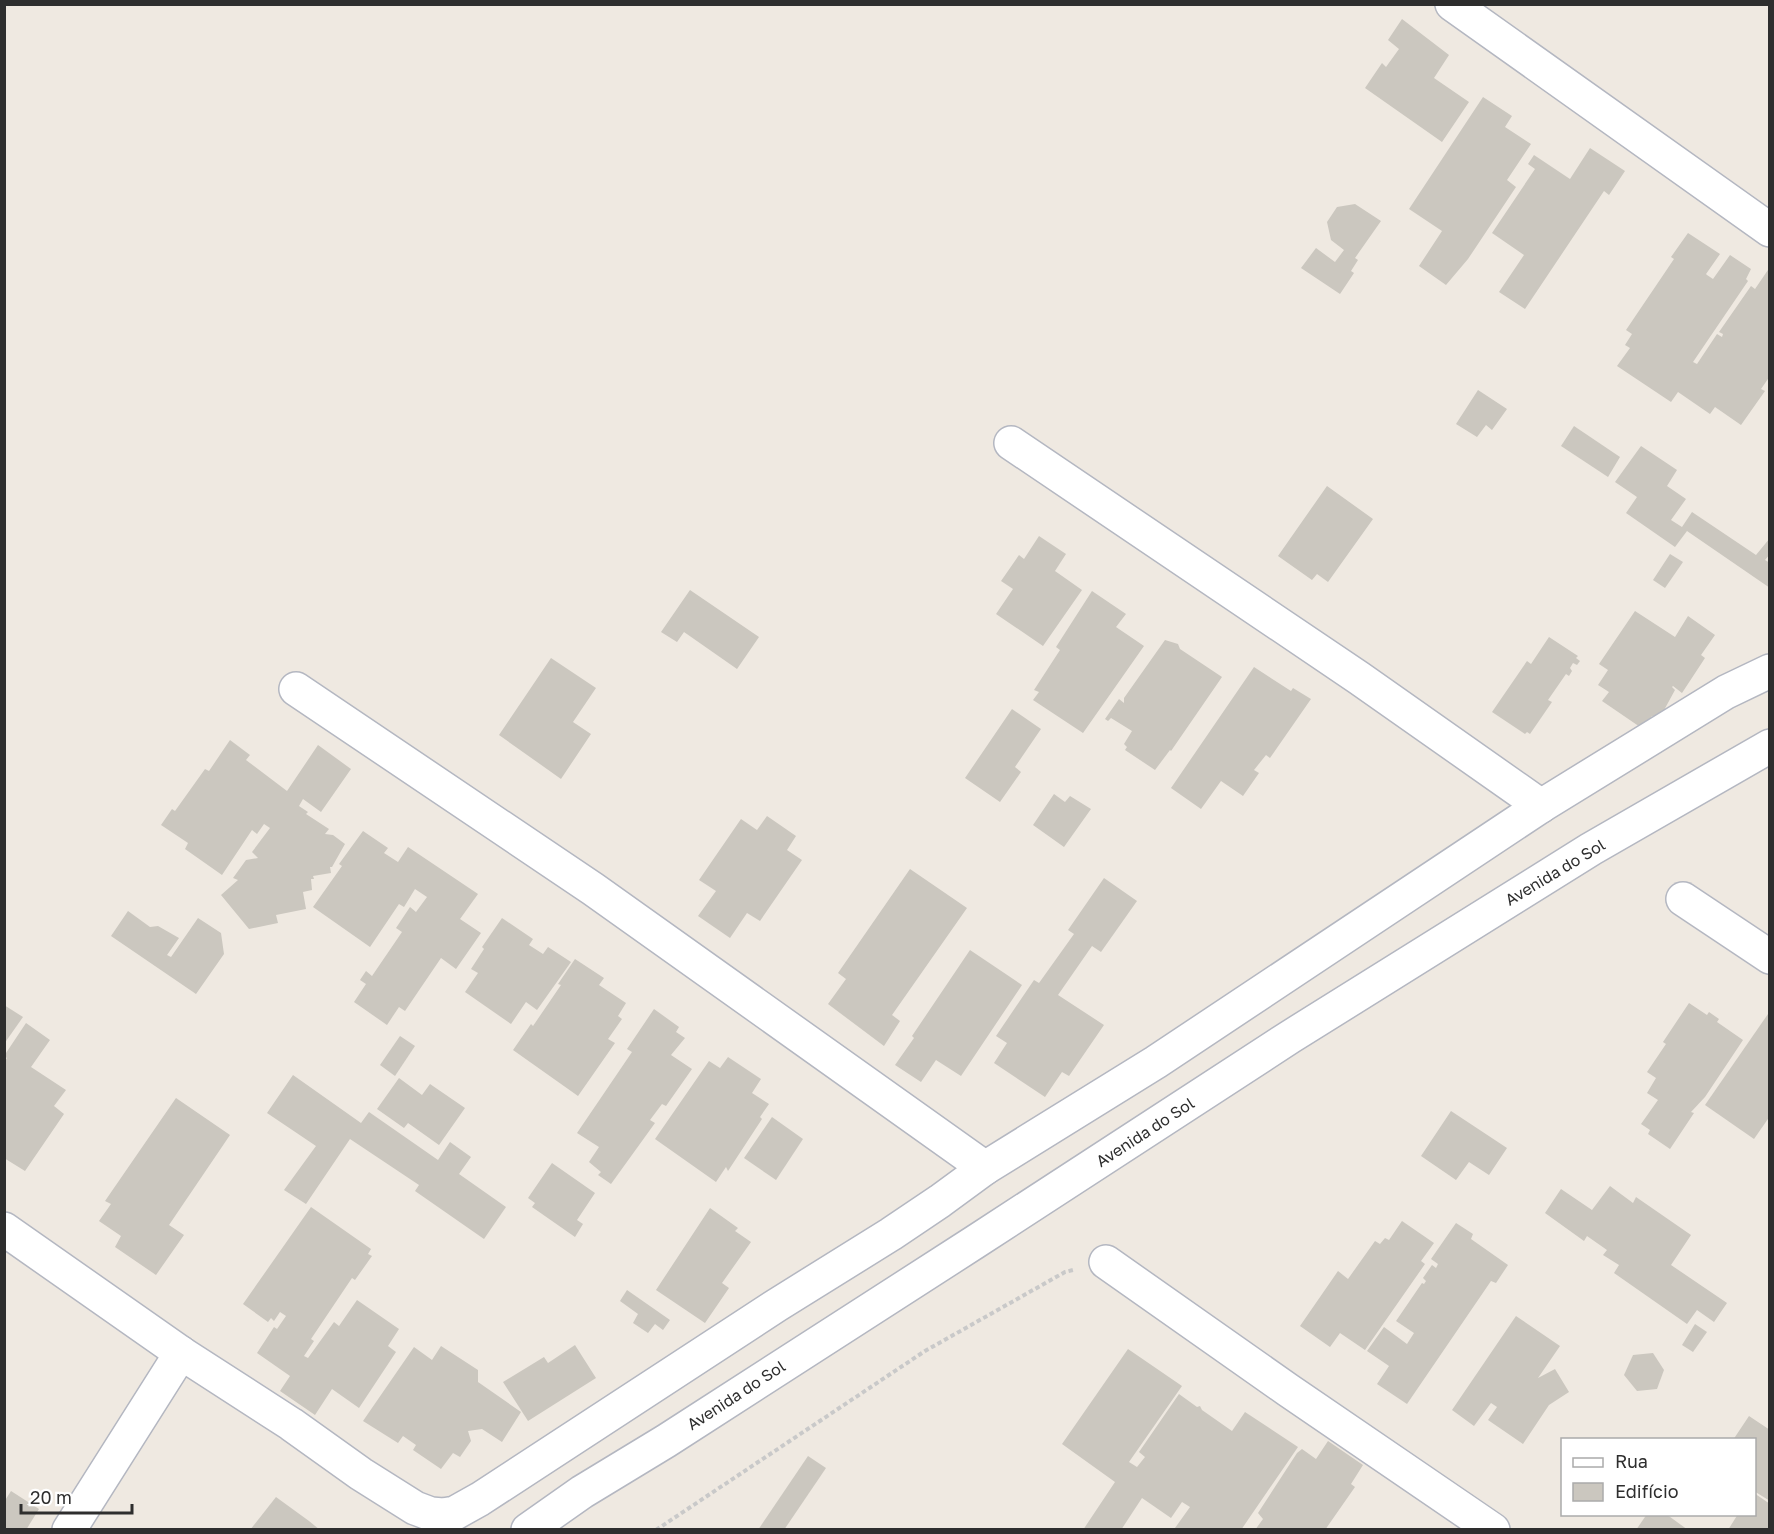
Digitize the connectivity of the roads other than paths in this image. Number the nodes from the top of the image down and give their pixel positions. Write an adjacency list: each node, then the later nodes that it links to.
1 (1452, 4): 2 (street)
2 (1770, 230)
3 (1011, 443): 7 (street)
4 (1770, 671): 7 (street)
5 (297, 689): 10 (street)
6 (1770, 746): 16 (street, Avenida do Sol)
7 (1541, 806): 10 (street)
8 (1683, 899): 9 (street)
9 (1770, 957)
10 (986, 1168): 13 (street)
11 (4, 1229): 13 (street)
12 (1106, 1262): 14 (street)
13 (181, 1353): 15 (street)
14 (1480, 1526)
15 (69, 1530)
16 (528, 1530)

